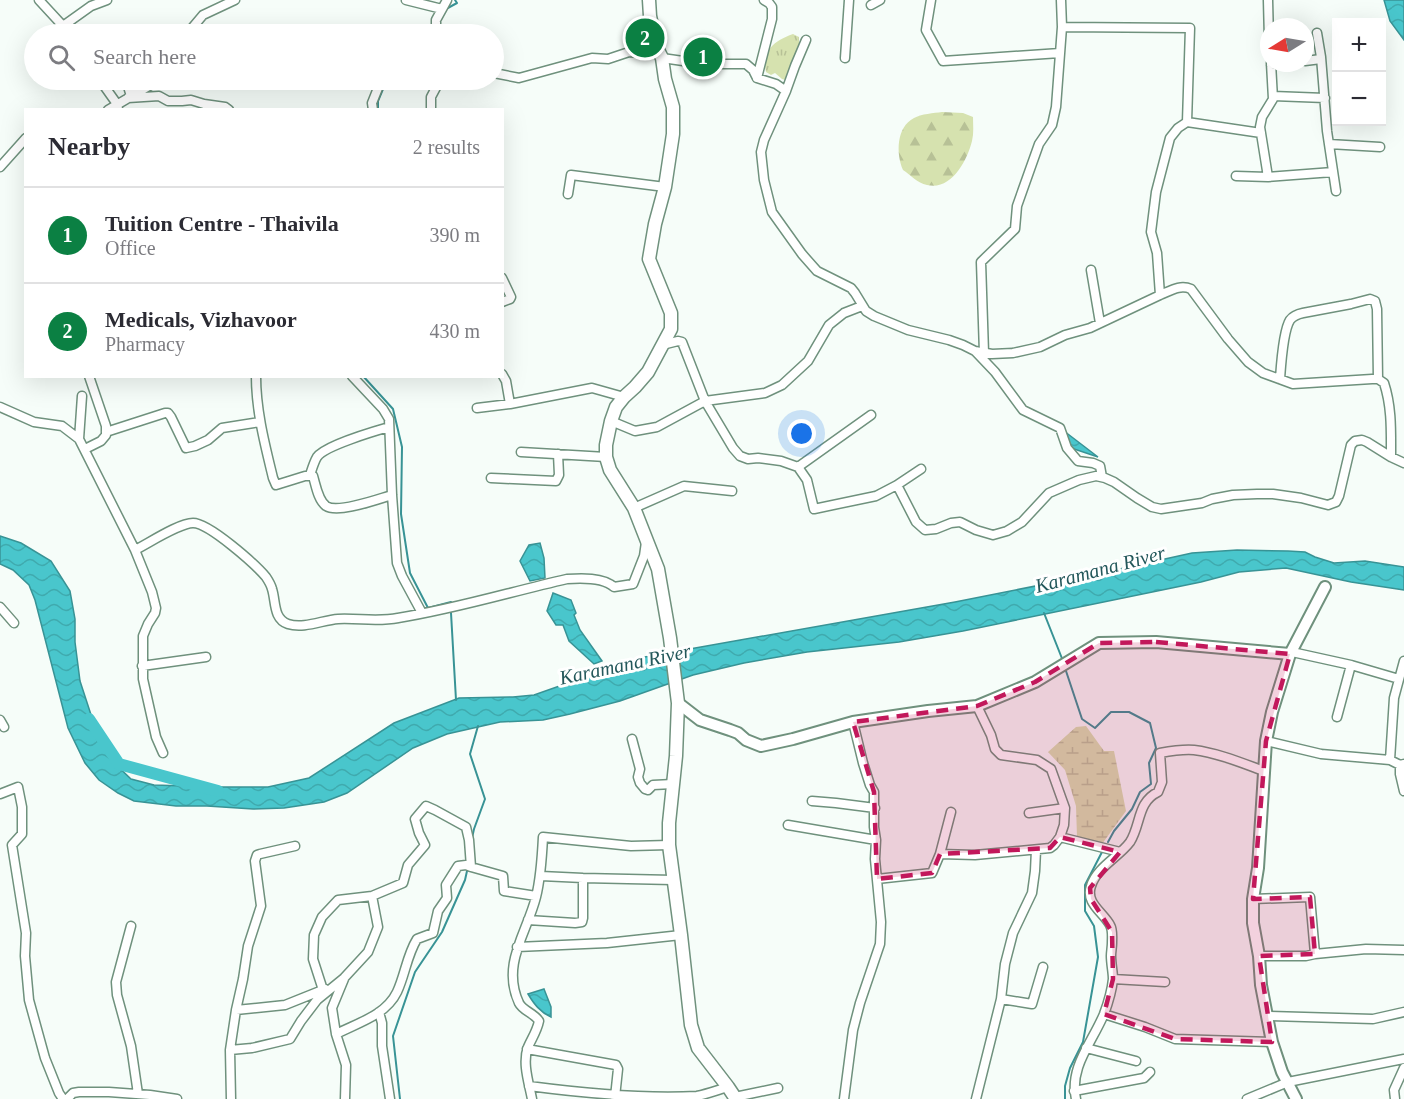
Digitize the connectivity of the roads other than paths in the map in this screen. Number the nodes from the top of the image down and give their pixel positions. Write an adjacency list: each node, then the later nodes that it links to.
1 (39, 0): 15 (street)
2 (107, 0): 16 (street)
3 (235, 0): 17 (street)
4 (406, 0): 12 (street)
5 (649, 0): 22 (main road)
6 (764, 0): 30 (street)
7 (849, 0): 25 (street)
8 (880, 0): 13 (street)
9 (931, 0): 23 (street)
10 (1061, 0): 19 (street)
11 (1268, 0): 14 (street)
12 (444, 4): 18 (street)
13 (871, 5)
14 (1268, 18)
15 (61, 24)
16 (66, 24)
17 (195, 24)
18 (436, 24)
19 (1062, 27): 23 (street); 44 (street)
20 (1317, 33): 26 (street)
21 (806, 40): 36 (street)
22 (656, 46): 24 (main road); 29 (street)
23 (1060, 53): 64 (street)
24 (662, 58): 30 (street); 53 (main road)
25 (845, 58)
26 (1321, 59): 27 (street); 39 (street)
27 (1314, 60)
28 (1272, 72): 37 (street)
29 (504, 74)
30 (757, 78): 36 (street)
31 (107, 90): 40 (street)
32 (128, 90): 38 (street)
33 (141, 90): 38 (street)
34 (377, 90): 42 (street)
35 (435, 90): 43 (street)
36 (786, 91): 60 (street)
37 (1273, 96): 39 (street); 45 (street)
38 (129, 97): 40 (street); 41 (street)
39 (1324, 98): 47 (street)
40 (118, 107)
41 (226, 108)
42 (372, 108)
43 (431, 108)
44 (1187, 122): 45 (street); 58 (street)
45 (1261, 133): 52 (street)
46 (24, 140): 49 (street)
47 (1329, 144): 48 (street); 50 (street)
48 (1380, 147)
49 (0, 167)
50 (1333, 172): 52 (street); 54 (street)
51 (1236, 176): 52 (street)
52 (1268, 177)
53 (665, 187): 55 (street); 62 (main road)
54 (1336, 191)
55 (568, 194)
56 (1091, 270): 61 (street)
57 (504, 283): 59 (street)
58 (1160, 295): 61 (street); 69 (street)
59 (504, 302)
60 (862, 306): 63 (street); 73 (street)
61 (1100, 322): 64 (street)
62 (662, 345): 72 (main road); 73 (street)
63 (975, 351): 64 (street); 92 (street)
64 (984, 353)
65 (89, 378): 81 (street)
66 (256, 378): 79 (street)
67 (354, 378): 80 (street)
68 (504, 378): 74 (street)
69 (1280, 379): 70 (street); 70 (street)
70 (1378, 380): 87 (street)
71 (82, 396): 82 (street)
72 (624, 397): 74 (street); 78 (main road)
73 (705, 401): 78 (street); 89 (street)
74 (510, 404): 76 (street)
75 (0, 407): 82 (street)
76 (477, 408)
77 (871, 415): 89 (street)
78 (611, 421): 86 (main road)
79 (260, 422): 81 (street); 91 (street)
80 (389, 427): 91 (street); 96 (street)
81 (106, 432): 83 (street)
82 (79, 439): 83 (street)
83 (85, 449): 99 (street)
84 (521, 452): 85 (street)
85 (558, 454): 86 (street); 93 (street)
86 (606, 457): 97 (main road)
87 (1390, 457): 88 (street); 92 (street)
88 (1404, 463)
89 (798, 467): 94 (street)
90 (921, 469): 94 (street)
91 (310, 475): 96 (street)
92 (1102, 477): 94 (street)
93 (491, 478)
94 (897, 486)
95 (732, 491): 97 (street)
96 (392, 495): 102 (street)
97 (634, 508): 98 (main road)
98 (647, 539): 102 (street); 110 (main road)
99 (135, 550): 102 (street); 108 (street)
100 (1325, 587): 104 (street)
101 (0, 607): 103 (street)
102 (422, 613)
103 (14, 623)
104 (1291, 653): 107 (street); 111 (street); 115 (street)
105 (206, 657): 108 (street)
106 (1404, 661): 109 (street)
107 (1351, 665): 109 (street); 112 (street)
108 (142, 666): 116 (street)
109 (1399, 679): 117 (street)
110 (678, 703): 113 (street); 120 (main road)
111 (977, 706): 113 (street); 125 (street)
112 (1337, 717)
113 (853, 722): 124 (street)
114 (632, 739): 120 (street)
115 (1266, 741): 117 (street); 119 (street)
116 (163, 753)
117 (1390, 760): 118 (street)
118 (1402, 764): 121 (street)
119 (1264, 771): 135 (street); 145 (street)
120 (673, 784): 131 (main road)
121 (1404, 791)
122 (0, 794): 182 (street)
123 (812, 801): 124 (street)
124 (875, 808): 130 (street)
125 (1065, 808): 127 (street); 129 (street)
126 (951, 812): 136 (street)
127 (1029, 813)
128 (788, 825): 130 (street)
129 (1059, 837): 133 (street); 135 (street)
130 (876, 840): 141 (street)
131 (669, 845): 139 (street); 142 (main road)
132 (294, 846): 159 (street)
133 (1050, 848): 134 (street); 137 (street)
134 (1036, 850): 136 (street); 137 (street)
135 (1120, 852): 155 (street)
136 (940, 854): 141 (street)
137 (1035, 863): 158 (street)
138 (471, 867): 143 (street); 144 (street); 160 (street)
139 (540, 876): 140 (street); 144 (street)
140 (583, 878): 142 (street); 146 (street)
141 (877, 879): 188 (street)
142 (673, 880): 148 (main road)
143 (372, 896): 154 (street); 157 (street)
144 (536, 896): 146 (street)
145 (1253, 899): 151 (street); 152 (street)
146 (528, 921): 149 (street)
147 (131, 926): 176 (street)
148 (681, 935): 149 (street); 177 (main road)
149 (518, 947): 167 (street)
150 (1404, 950): 151 (street)
151 (1315, 954): 152 (street)
152 (1259, 956): 163 (street)
153 (1043, 967): 158 (street)
154 (344, 978): 157 (street); 164 (street); 168 (street)
155 (1113, 979): 156 (street); 162 (street)
156 (1166, 982)
157 (323, 990): 159 (street)
158 (1001, 999): 189 (street)
159 (236, 1010): 168 (street)
160 (380, 1012): 164 (street); 186 (street)
161 (1404, 1012): 163 (street)
162 (1104, 1014): 165 (street); 166 (street)
163 (1267, 1016): 165 (street)
164 (336, 1034): 185 (street)
165 (1272, 1042): 173 (street)
166 (1086, 1048): 170 (street); 178 (street)
167 (527, 1049): 174 (street); 180 (street)
168 (230, 1050): 184 (street)
169 (1404, 1059): 173 (street)
170 (1136, 1061)
171 (1404, 1068): 191 (street)
172 (1149, 1072): 178 (street)
173 (1288, 1082): 181 (street); 190 (street)
174 (529, 1086): 180 (street); 187 (street)
175 (778, 1088): 177 (street)
176 (138, 1094): 179 (street); 182 (street)
177 (733, 1094): 180 (street)
178 (1075, 1095)
179 (150, 1097): 183 (street)
180 (615, 1098)
181 (1250, 1098)
182 (65, 1099)
183 (177, 1099)
184 (231, 1099)
185 (345, 1099)
186 (390, 1099)
187 (532, 1099)
188 (844, 1099)
189 (976, 1099)
190 (1296, 1099)
191 (1395, 1099)

